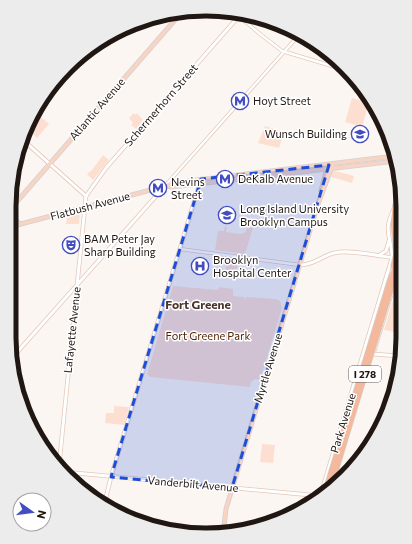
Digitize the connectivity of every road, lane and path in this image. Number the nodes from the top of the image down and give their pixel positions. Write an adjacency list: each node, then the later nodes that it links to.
1 (176, 19): 9 (main road, Atlantic Avenue)
2 (236, 19): 13 (main road, Schermerhorn Street)
3 (244, 20): 5 (street)
4 (296, 39): 5 (street)
5 (284, 52): 6 (street); 12 (street)
6 (335, 67)
7 (27, 143): 9 (main road)
8 (391, 160): 10 (main road, Flatbush Avenue)
9 (50, 164): 13 (main road); 14 (main road, Atlantic Avenue)
10 (330, 166): 11 (main road, Flatbush Avenue); 26 (main road, Myrtle Avenue)
11 (200, 182): 12 (main road, Flatbush Avenue); 22 (main road)
12 (166, 186): 17 (main road, Flatbush Avenue); 31 (main road)
13 (86, 196): 17 (main road, Lafayette Avenue)
14 (16, 203)
15 (396, 203): 16 (highway)
16 (395, 206): 21 (main road); 32 (highway, bridge)
17 (85, 207): 19 (main road, Flatbush Avenue); 31 (main road, Lafayette Avenue)
18 (16, 221): 19 (main road)
19 (20, 224): 20 (main road, Flatbush Avenue)
20 (16, 225)
21 (389, 239): 23 (main road); 24 (main road)
22 (180, 249): 26 (street); 42 (main road)
23 (378, 256): 24 (main road); 26 (main road)
24 (392, 258): 25 (main road); 29 (main road, Park Avenue)
25 (396, 259)
26 (300, 266): 46 (main road, Myrtle Avenue)
27 (396, 267): 32 (highway, I 278, bridge)
28 (396, 273): 43 (highway, I 278, bridge)
29 (387, 277): 30 (main road); 33 (main road, Park Avenue)
30 (396, 280): 34 (main road, Park Avenue)
31 (77, 285): 35 (main road); 39 (main road, Lafayette Avenue)
32 (387, 290): 44 (highway, I 278, bridge)
33 (380, 300): 34 (main road); 36 (main road, Park Avenue)
34 (390, 303): 37 (main road, Park Avenue)
35 (16, 353)
36 (364, 353): 37 (main road); 45 (main road, Park Avenue)
37 (374, 354): 38 (main road); 41 (main road, Park Avenue)
38 (395, 356)
39 (60, 459)
40 (73, 473): 42 (main road, Vanderbilt Avenue)
41 (336, 476)
42 (111, 477): 46 (main road, Vanderbilt Avenue); 48 (main road)
43 (332, 480)
44 (327, 484)
45 (324, 487)
46 (232, 488): 47 (main road, Vanderbilt Avenue); 49 (main road, Myrtle Avenue)
47 (312, 496)
48 (105, 499)
49 (225, 527)

